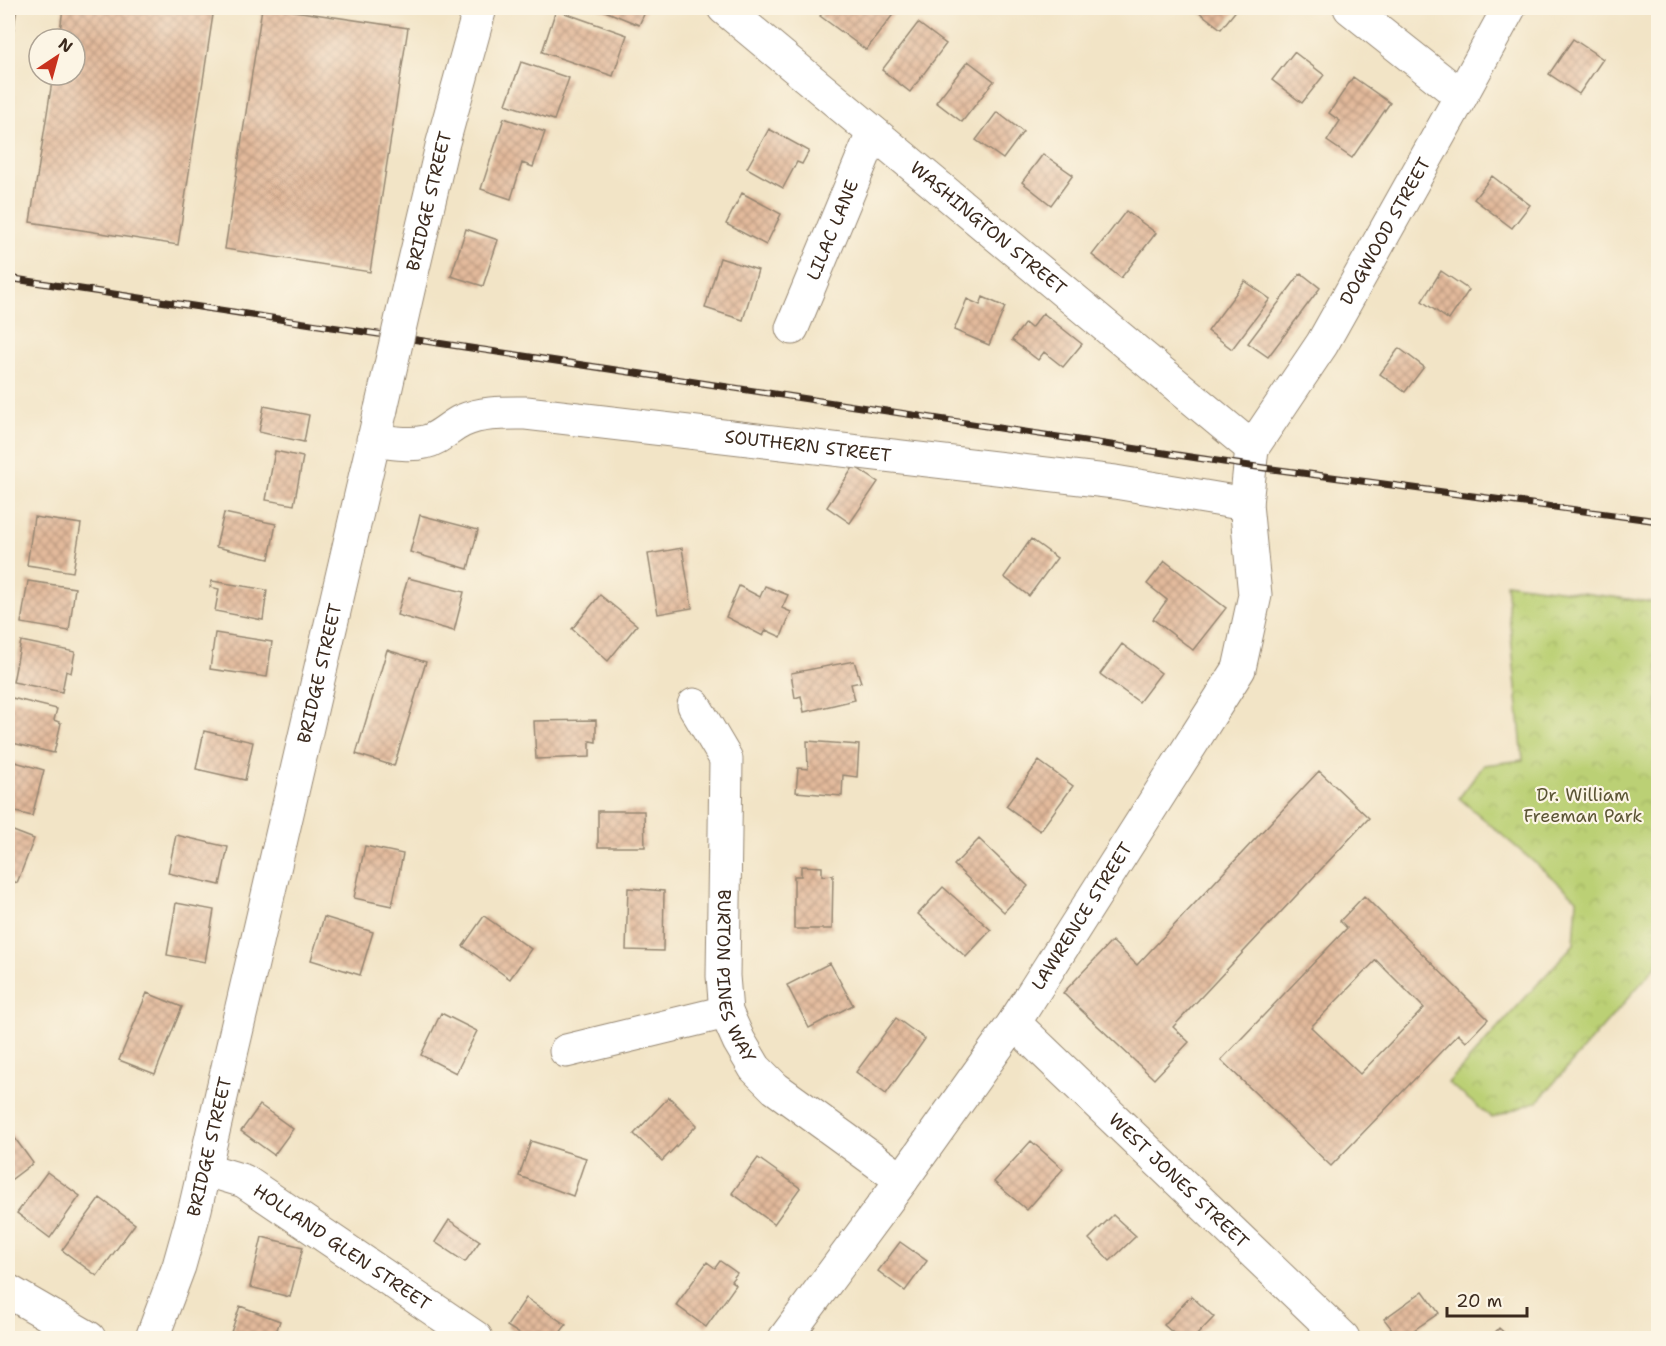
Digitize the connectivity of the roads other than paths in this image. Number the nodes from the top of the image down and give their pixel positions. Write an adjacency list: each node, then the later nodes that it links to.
1 (480, 8): 8 (street, BRIDGE STREET, bridge)
2 (723, 8): 6 (street, WASHINGTON STREET)
3 (1350, 8): 5 (street)
4 (1509, 8): 5 (street, DOGWOOD STREET)
5 (1461, 96): 9 (street, DOGWOOD STREET)
6 (873, 133): 7 (street, LILAC LANE); 9 (street, WASHINGTON STREET)
7 (792, 328)
8 (374, 440): 10 (street, SOUTHERN STREET); 15 (street, BRIDGE STREET)
9 (1252, 448): 10 (street, LAWRENCE STREET)
10 (1246, 504): 13 (street, LAWRENCE STREET)
11 (694, 705): 12 (street, BURTON PINES WAY)
12 (726, 1012): 14 (street); 16 (street, BURTON PINES WAY)
13 (1014, 1023): 16 (street, LAWRENCE STREET); 22 (street, WEST JONES STREET)
14 (567, 1051)
15 (204, 1169): 19 (street, BRIDGE STREET); 20 (street, HOLLAND GLEN STREET)
16 (902, 1180): 21 (street, LAWRENCE STREET)
17 (8, 1291): 18 (street)
18 (89, 1338)
19 (152, 1338)
20 (476, 1338)
21 (785, 1338)
22 (1343, 1338)

